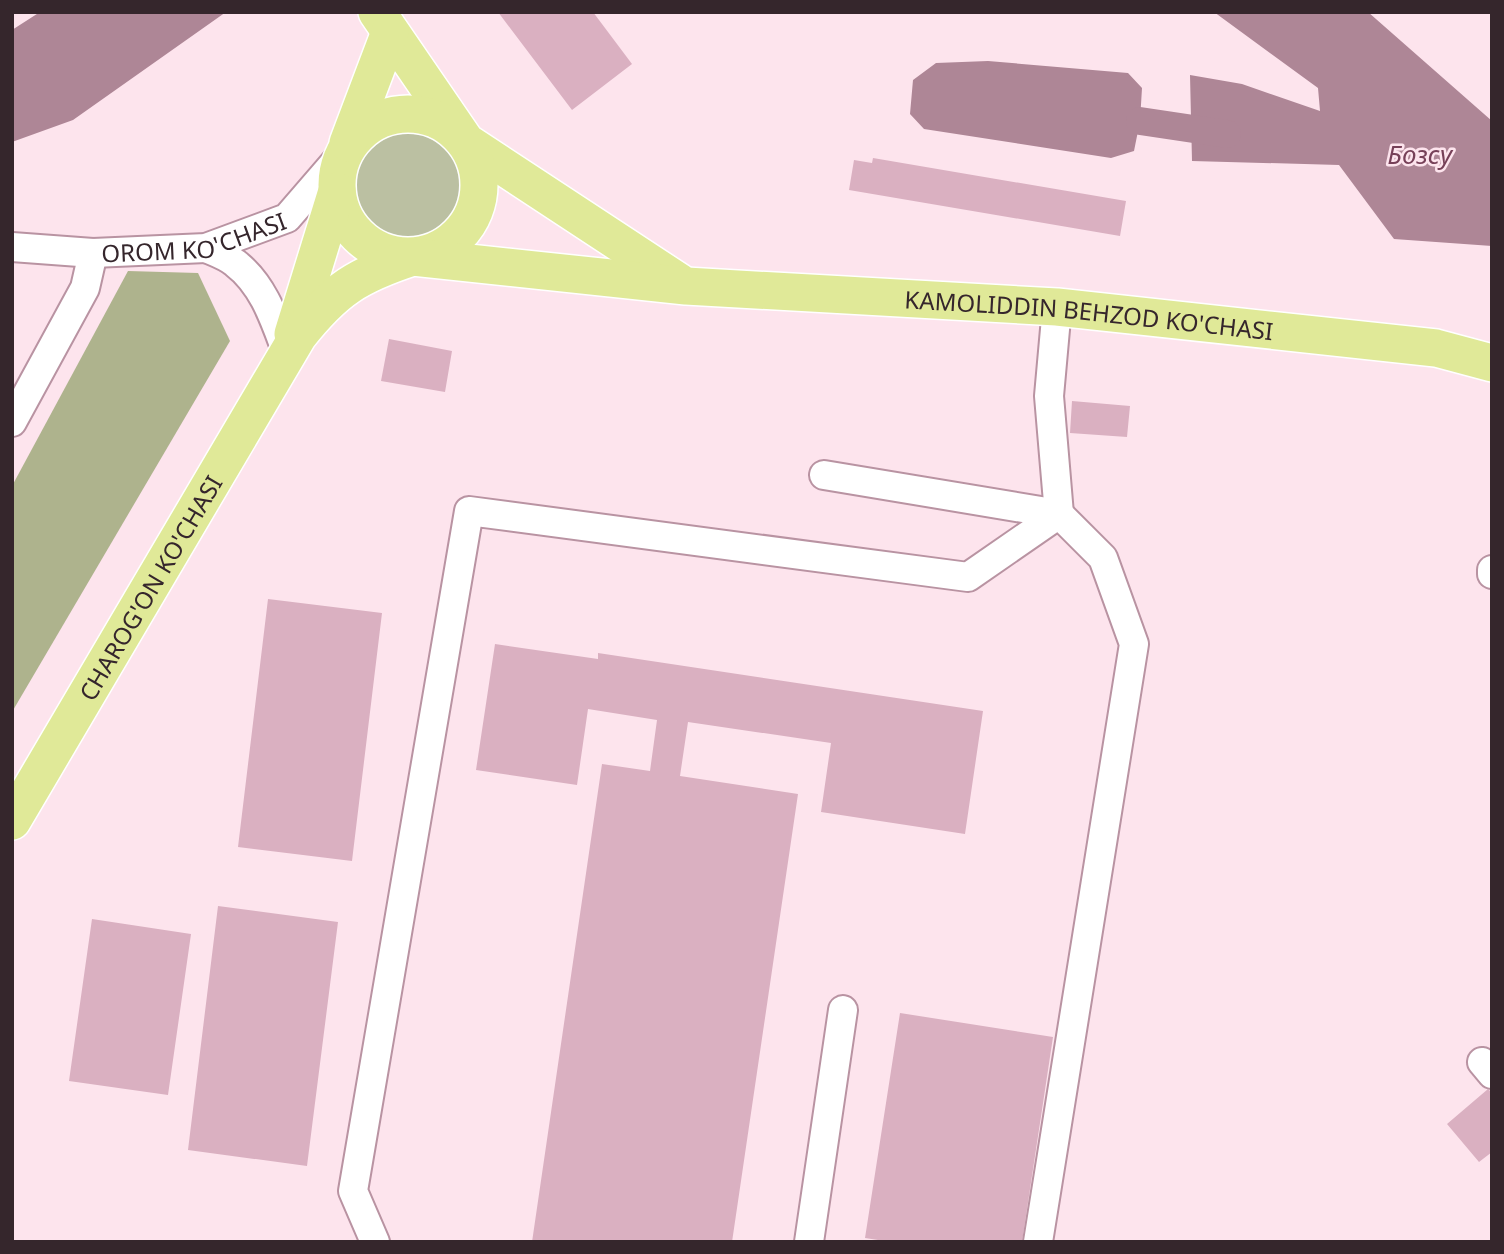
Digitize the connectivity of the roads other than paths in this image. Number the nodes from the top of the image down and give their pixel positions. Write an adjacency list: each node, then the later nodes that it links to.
1 (384, 22): 2 (main road); 3 (main road)
2 (466, 142): 3 (main road); 8 (main road); 9 (main road)
3 (344, 152): 4 (main road); 6 (street, OROM KO'CHASI)
4 (337, 191): 8 (main road); 11 (main road)
5 (12, 247): 7 (street, OROM KO'CHASI)
6 (206, 248): 7 (street, OROM KO'CHASI); 11 (street)
7 (93, 253): 13 (street)
8 (413, 257): 9 (main road, KAMOLIDDIN BEHZOD KO'CHASI); 11 (main road)
9 (686, 286): 10 (main road, KAMOLIDDIN BEHZOD KO'CHASI)
10 (1056, 307): 12 (main road, KAMOLIDDIN BEHZOD KO'CHASI); 15 (street)
11 (287, 354): 16 (main road, CHAROG'ON KO'CHASI)
12 (1492, 363)
13 (12, 422)
14 (824, 475): 15 (street)
15 (1059, 514): 18 (street); 20 (street)
16 (12, 821)
17 (843, 1010): 19 (street)
18 (375, 1242)
19 (809, 1242)
20 (1038, 1242)

